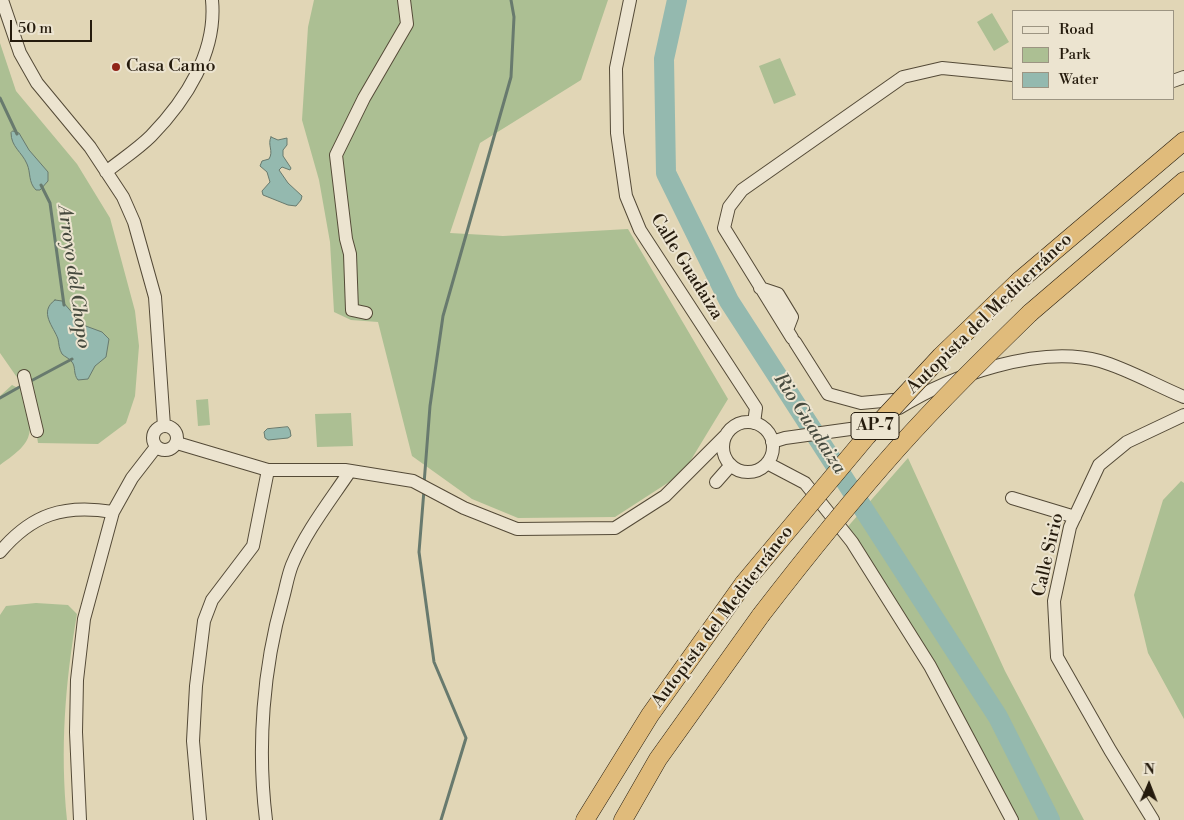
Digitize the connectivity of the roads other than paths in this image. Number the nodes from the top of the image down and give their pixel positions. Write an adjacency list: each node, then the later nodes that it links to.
1 (2, 0): 7 (street)
2 (212, 0): 7 (street)
3 (404, 0): 9 (street)
4 (630, 0): 14 (street, Calle Guadaiza)
5 (1012, 75): 11 (street)
6 (1184, 141): 33 (highway, Autopista del Mediterráneo / AP-7, bridge)
7 (106, 172): 15 (street)
8 (1184, 181): 34 (highway, Autopista del Mediterráneo / AP-7, bridge)
9 (366, 313)
10 (24, 376): 16 (street)
11 (916, 397): 12 (street); 18 (street)
12 (1184, 397)
13 (1184, 416): 28 (street, Calle Sirio)
14 (754, 423): 17 (street); 18 (street)
15 (164, 426): 19 (street); 20 (street)
16 (37, 431)
17 (726, 436): 22 (street); 24 (street)
18 (779, 440): 21 (street)
19 (177, 443): 20 (street); 23 (street)
20 (156, 447): 27 (street)
21 (767, 463): 22 (street); 35 (street)
22 (731, 465): 25 (street)
23 (268, 470): 24 (street); 31 (street)
24 (350, 471): 32 (street)
25 (716, 482)
26 (1012, 498): 28 (street)
27 (113, 512): 29 (street); 30 (street)
28 (1074, 517): 36 (street, Calle Sirio)
29 (0, 552)
30 (80, 820)
31 (200, 820)
32 (266, 820)
33 (585, 820)
34 (623, 820)
35 (1012, 820)
36 (1153, 820)

